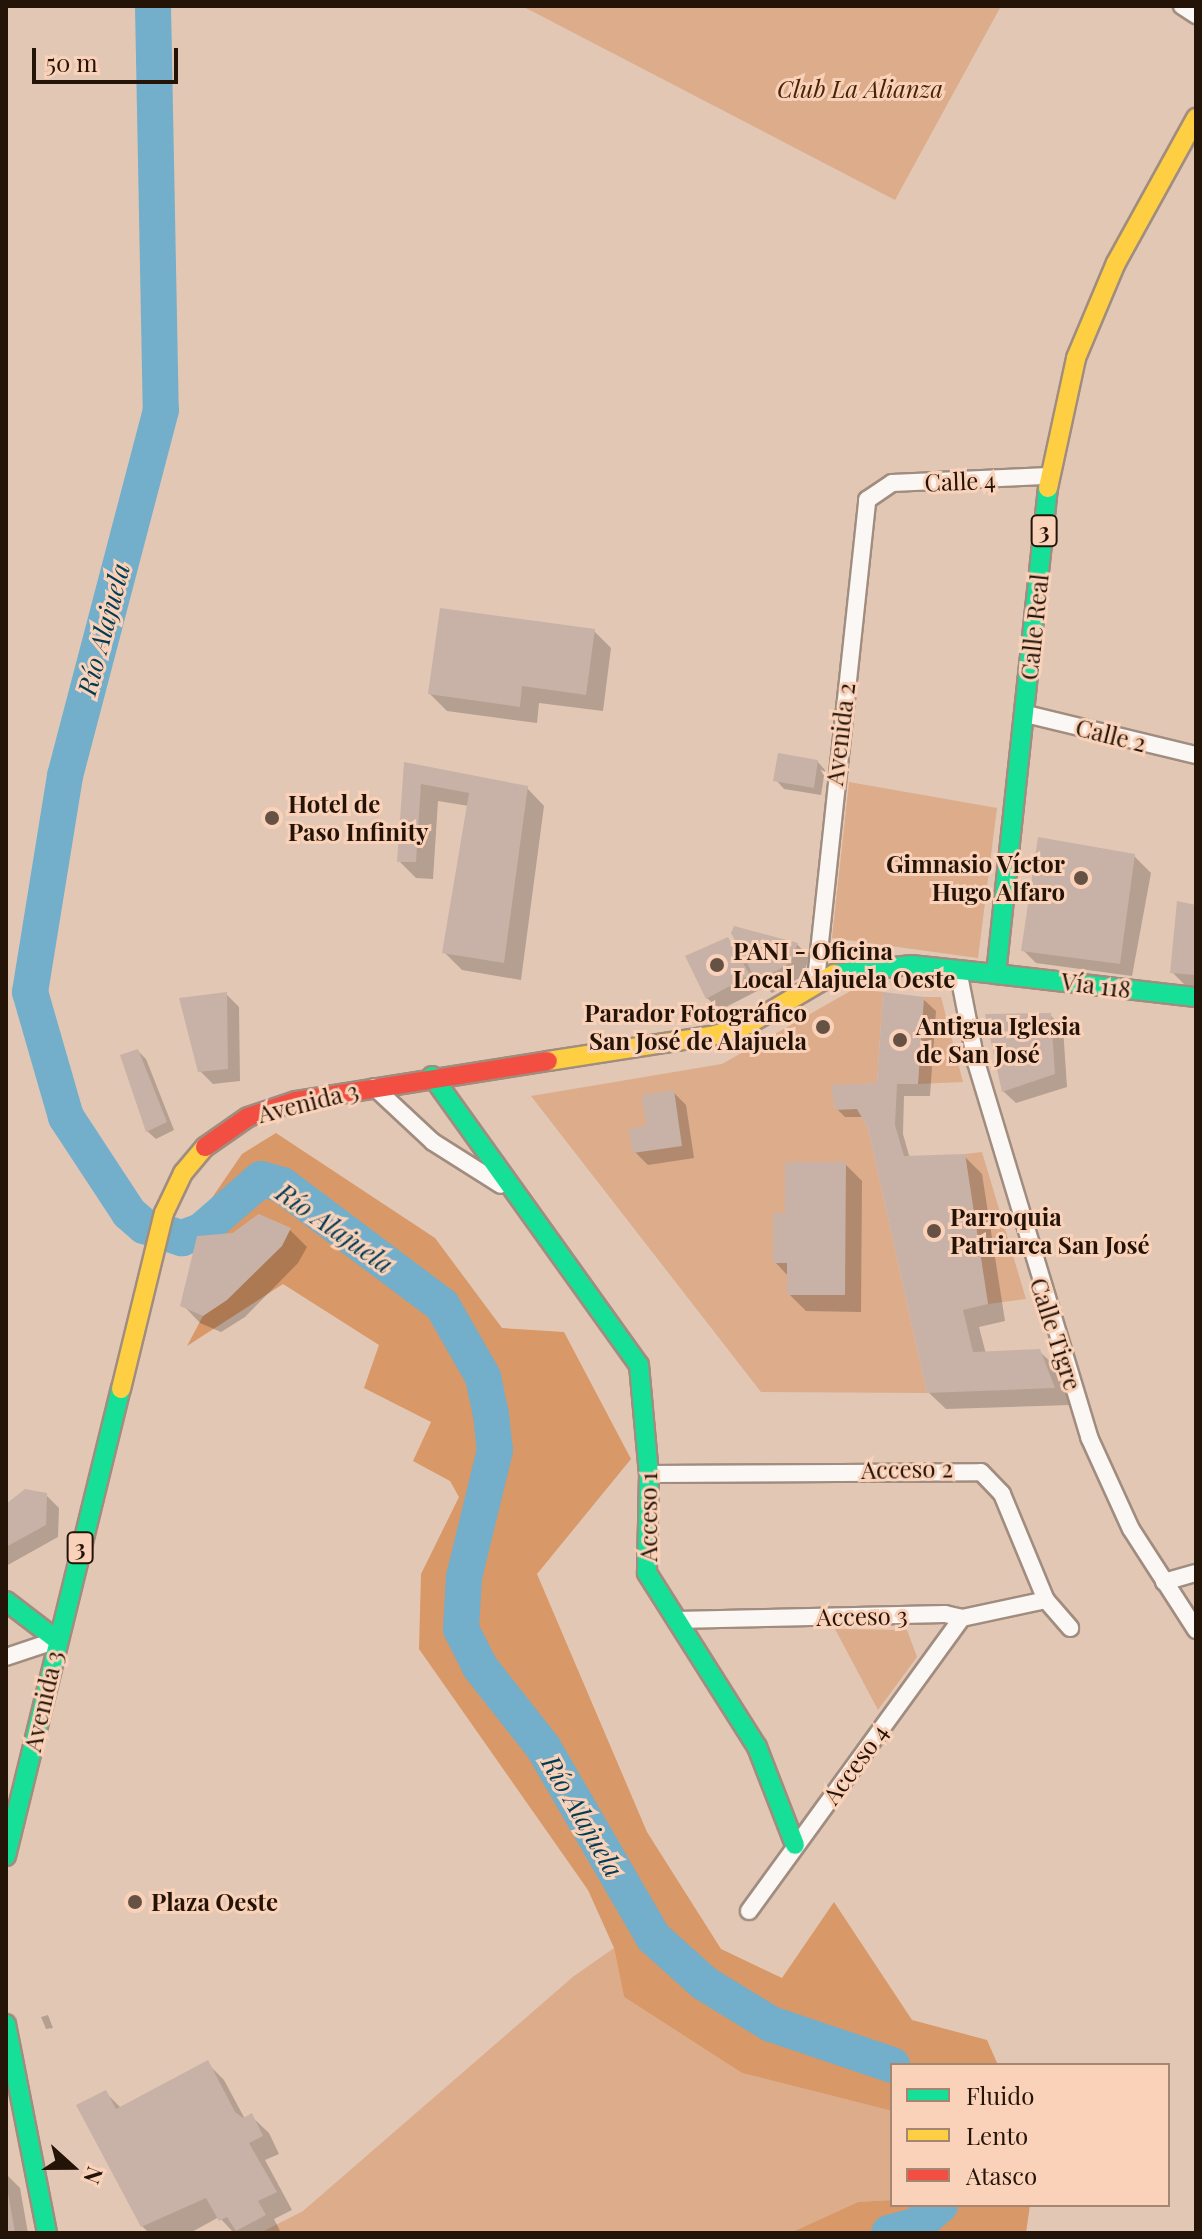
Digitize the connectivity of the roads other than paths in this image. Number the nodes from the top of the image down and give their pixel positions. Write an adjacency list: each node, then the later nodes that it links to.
1 (1182, 6): 2 (street)
2 (1196, 15)
3 (1196, 118): 4 (main road, Calle Real / 3)
4 (1049, 476): 5 (street, Calle 4); 6 (main road, Calle Real / 3)
5 (873, 492): 10 (street, Avenida 2)
6 (1026, 714): 7 (street, Calle 2); 9 (main road, Calle Real / 3)
7 (1196, 755)
8 (958, 970): 9 (main road, Avenida 3 / 3); 10 (main road, Avenida 3 / 3); 17 (street, Calle Tigre)
9 (996, 974): 11 (main road, Vía 118)
10 (816, 980): 12 (main road, Avenida 3 / 3)
11 (1196, 997)
12 (432, 1076): 13 (main road, Avenida 3 / 3); 14 (main road, Acceso 1)
13 (373, 1085): 14 (street, Acceso 1); 24 (main road, Avenida 3 / 3)
14 (513, 1192): 15 (main road, Acceso 1)
15 (649, 1474): 18 (street, Acceso 2); 21 (main road, Acceso 1)
16 (1196, 1573): 17 (street)
17 (1164, 1582): 23 (street, Calle Tigre)
18 (1046, 1600): 20 (street, Acceso 3); 22 (street, Acceso 2)
19 (6, 1601): 24 (main road)
20 (962, 1618): 21 (street, Acceso 3); 26 (street, Acceso 4)
21 (676, 1620): 26 (main road, Acceso 1)
22 (1070, 1628)
23 (1196, 1630)
24 (57, 1640): 25 (street); 27 (main road, Avenida 3 / 3)
25 (6, 1657)
26 (795, 1845): 28 (street, Acceso 4)
27 (6, 1856)
28 (749, 1911)
29 (6, 2024): 30 (main road)
30 (47, 2233)

